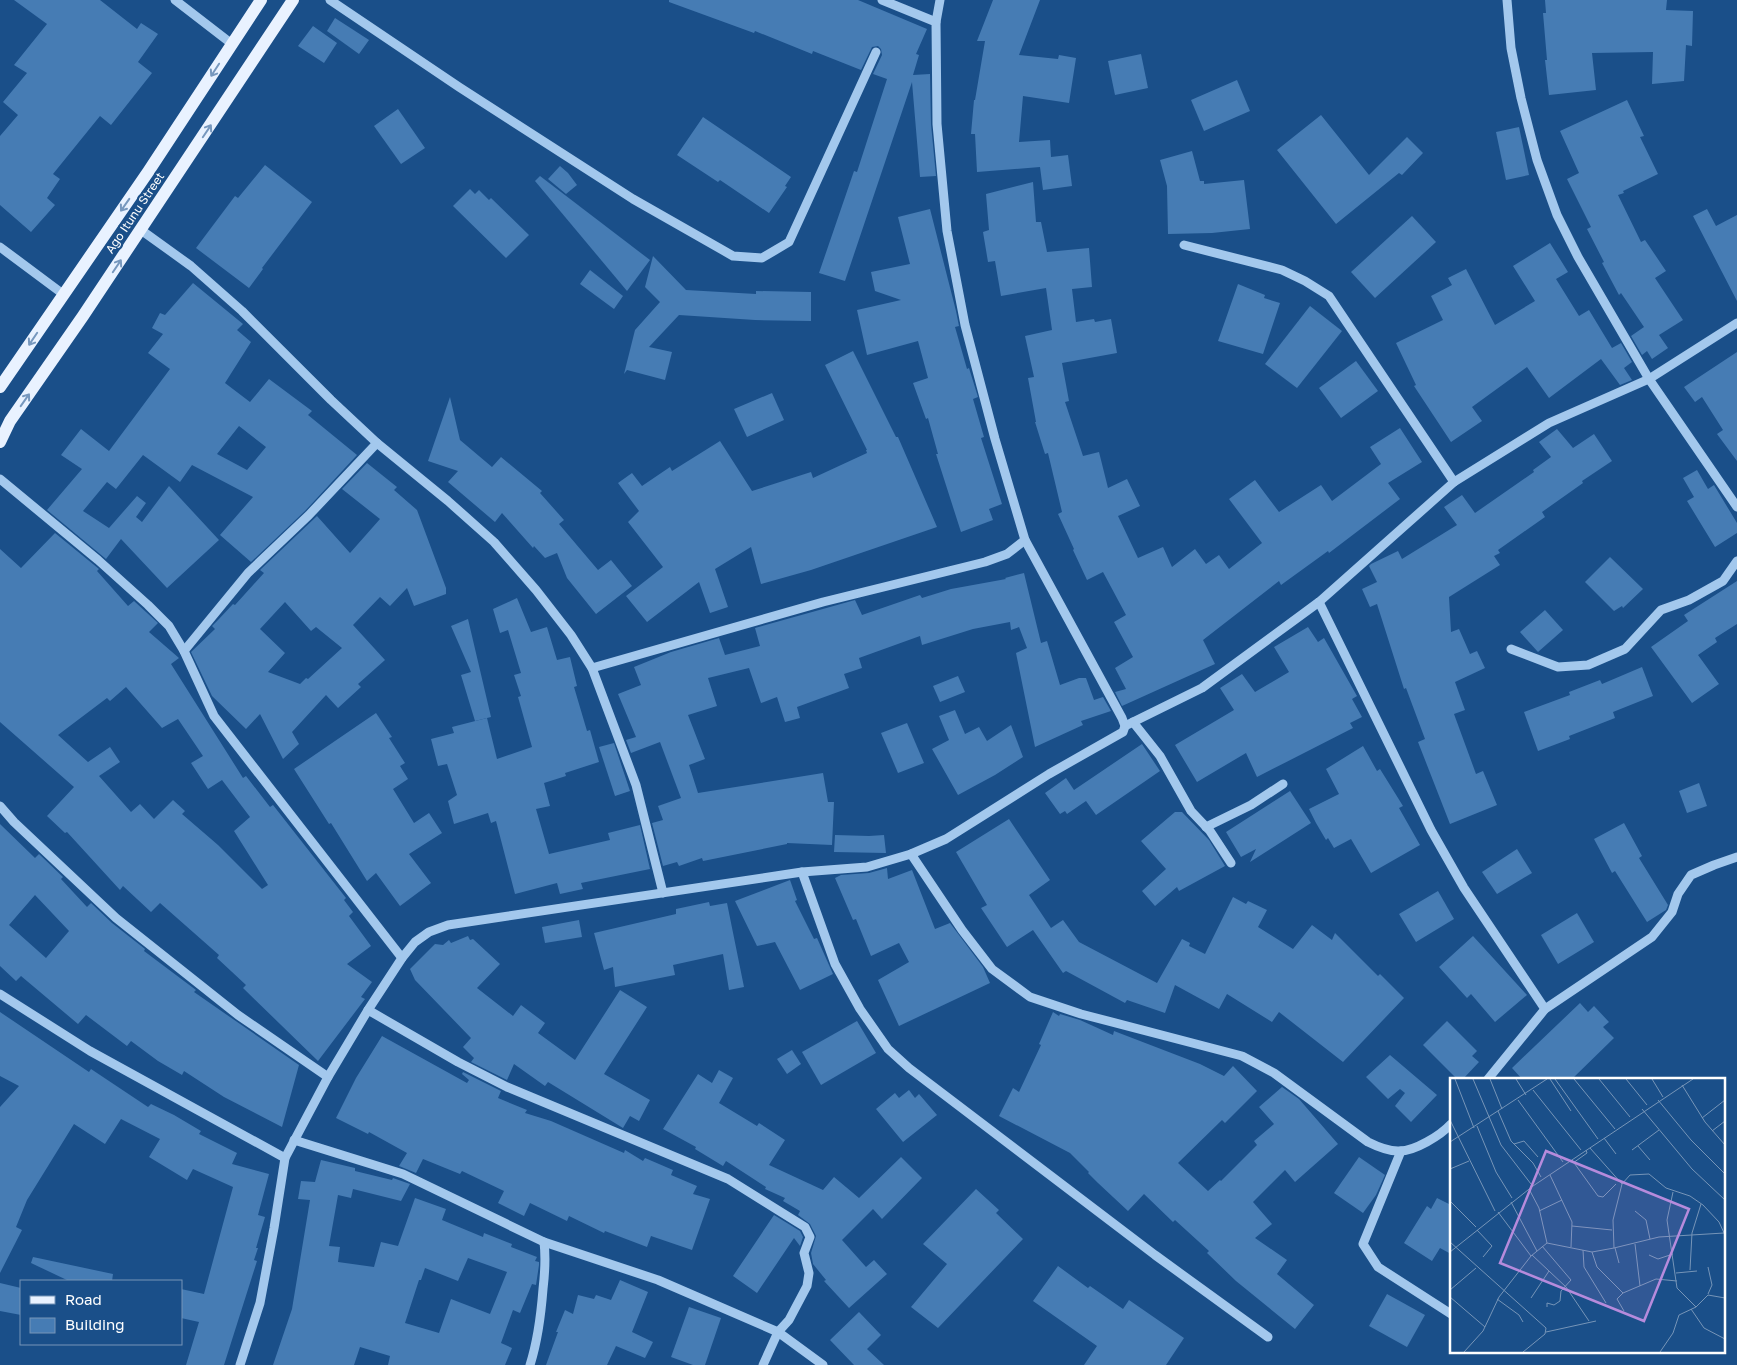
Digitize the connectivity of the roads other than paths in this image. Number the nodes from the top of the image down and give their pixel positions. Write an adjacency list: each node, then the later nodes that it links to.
1 (175, 0): 10 (street)
2 (261, 0): 10 (main road, Ago Itunu Street)
3 (293, 0): 12 (main road, Ago Itunu Street, one-way to 3)
4 (330, 0): 8 (street)
5 (882, 0): 9 (street)
6 (940, 0): 9 (street)
7 (1507, 0): 17 (street)
8 (340, 3): 11 (street)
9 (936, 22): 24 (street)
10 (232, 44): 15 (main road, Ago Itunu Street, one-way to 15)
11 (876, 52)
12 (141, 230): 19 (main road, Ago Itunu Street, one-way to 12); 20 (street)
13 (1184, 245): 22 (street)
14 (0, 247): 15 (street)
15 (63, 294): 18 (main road, Ago Itunu Street, one-way to 18)
16 (1737, 323): 17 (street)
17 (1648, 378): 22 (street); 23 (street)
18 (0, 387)
19 (0, 442)
20 (377, 443): 28 (street); 29 (street)
21 (0, 479): 28 (street)
22 (1454, 482): 26 (street)
23 (1737, 507)
24 (1026, 540): 29 (street); 30 (street)
25 (1737, 561): 27 (street)
26 (1319, 602): 30 (street); 41 (street)
27 (1512, 649)
28 (184, 651): 39 (street)
29 (592, 668): 38 (street)
30 (1129, 724): 33 (street); 34 (street)
31 (1283, 784): 33 (street)
32 (0, 806): 43 (street)
33 (1206, 827): 36 (street)
34 (910, 854): 37 (street); 47 (street)
35 (1737, 857): 41 (street)
36 (1231, 863)
37 (802, 872): 38 (street); 52 (street)
38 (663, 893): 39 (street)
39 (402, 958): 42 (street)
40 (0, 994): 48 (street)
41 (1545, 1009): 44 (street)
42 (368, 1010): 43 (street); 51 (street)
43 (328, 1078): 46 (street)
44 (1489, 1078)
45 (1450, 1125): 47 (street)
46 (294, 1140): 48 (street); 49 (street)
47 (1401, 1151): 50 (street)
48 (285, 1158): 53 (street)
49 (544, 1242): 51 (street); 54 (street)
50 (1450, 1313)
51 (778, 1332): 55 (street); 56 (street)
52 (1268, 1337)
53 (240, 1365)
54 (530, 1365)
55 (763, 1365)
56 (823, 1365)

